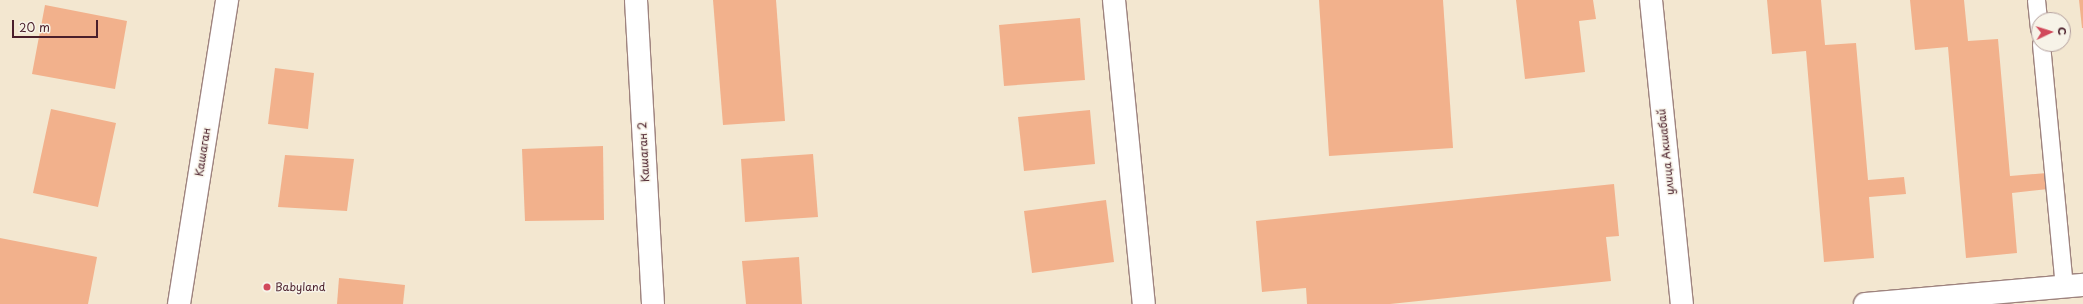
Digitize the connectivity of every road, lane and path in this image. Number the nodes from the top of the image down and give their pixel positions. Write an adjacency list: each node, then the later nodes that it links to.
1 (227, 0): 9 (street, Кашаган)
2 (636, 0): 10 (street, Кашаган 2)
3 (1114, 0): 11 (street)
4 (1651, 0): 12 (street, улица Акшабай)
5 (2036, 0): 6 (lane)
6 (2037, 12)
7 (2041, 52): 8 (lane)
8 (2074, 286): 13 (street)
9 (179, 304)
10 (653, 304)
11 (1144, 304)
12 (1682, 304)
13 (1866, 304)

